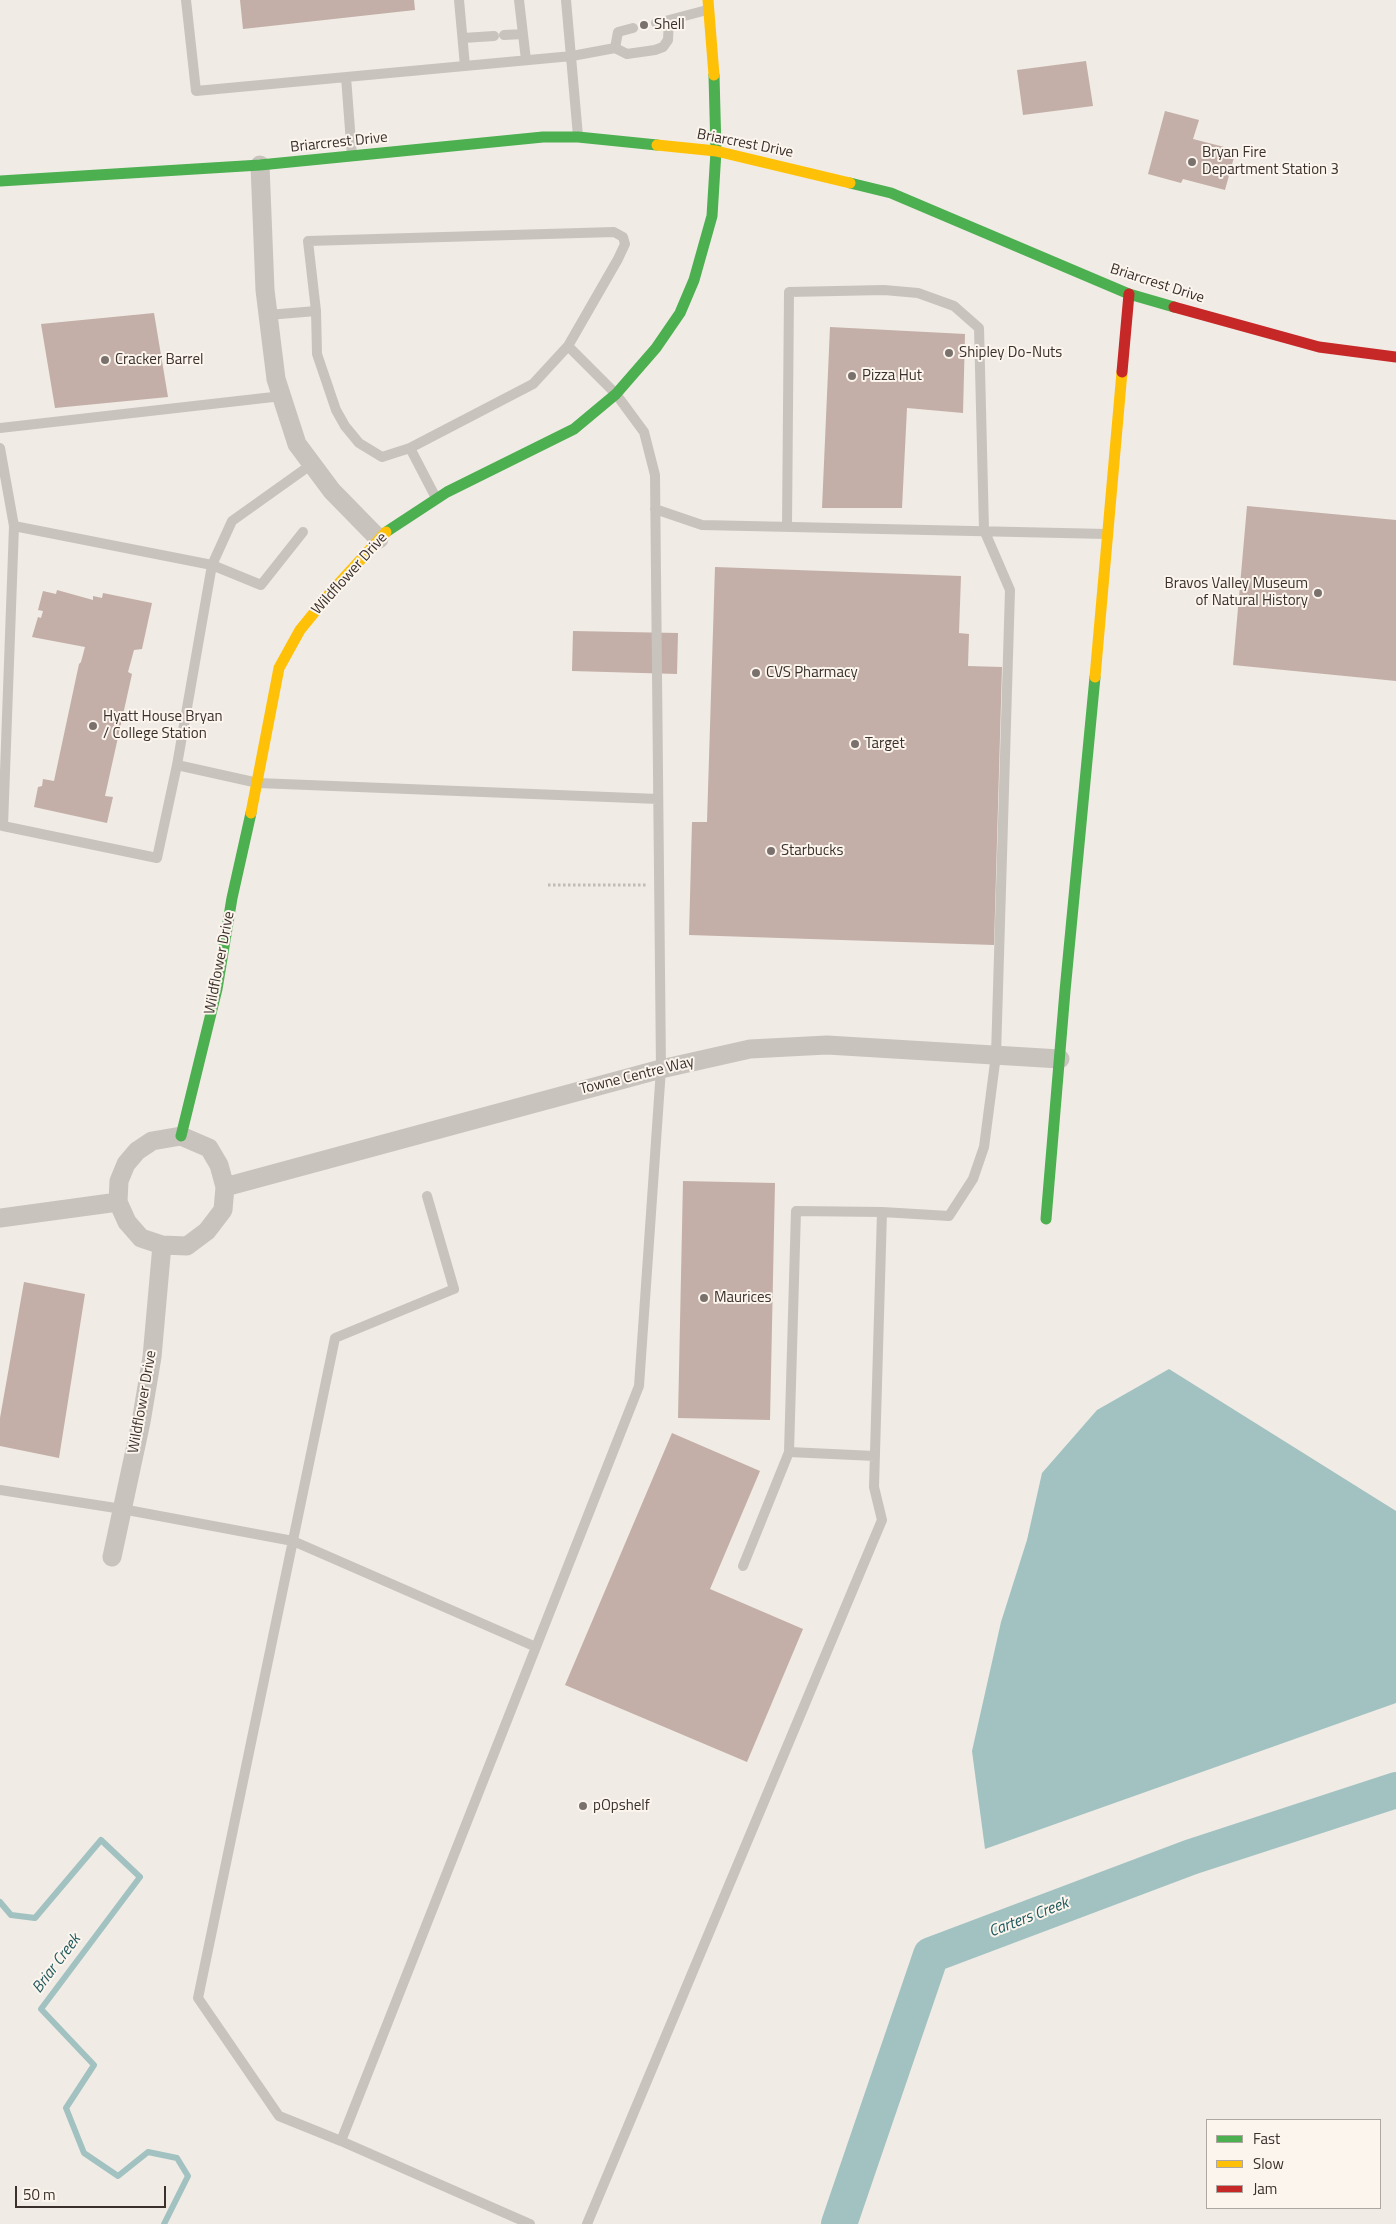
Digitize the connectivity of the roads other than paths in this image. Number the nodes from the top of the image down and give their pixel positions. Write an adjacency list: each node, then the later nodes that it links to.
1 (186, 0): 15 (lane)
2 (459, 0): 10 (lane)
3 (519, 0): 9 (lane)
4 (566, 0): 12 (lane)
5 (709, 5): 6 (lane); 17 (street, Wildflower Drive)
6 (669, 20): 7 (lane); 11 (lane)
7 (656, 24)
8 (633, 28): 11 (lane)
9 (523, 34): 10 (lane); 13 (lane)
10 (463, 38): 14 (lane)
11 (614, 48): 12 (lane)
12 (572, 56): 13 (lane); 16 (lane)
13 (526, 60): 14 (lane)
14 (465, 66): 15 (lane)
15 (346, 77): 18 (lane)
16 (578, 137): 17 (street, Briarcrest Drive); 18 (street, Briarcrest Drive)
17 (716, 150): 21 (street, Briarcrest Drive); 26 (street, Wildflower Drive)
18 (352, 156): 19 (street, Briarcrest Drive)
19 (260, 165): 20 (street, Briarcrest Drive); 23 (street)
20 (0, 182)
21 (1129, 294): 25 (street, Briarcrest Drive); 38 (street)
22 (316, 311): 23 (lane); 24 (lane); 30 (lane)
23 (268, 315): 27 (street)
24 (568, 346): 26 (lane); 30 (lane)
25 (1396, 357)
26 (616, 394): 32 (street, Wildflower Drive); 33 (lane)
27 (282, 396): 28 (lane); 31 (street)
28 (0, 428)
29 (0, 448): 34 (lane)
30 (410, 448): 32 (lane)
31 (312, 464): 39 (street); 40 (lane)
32 (436, 498): 39 (street, Wildflower Drive)
33 (655, 508): 35 (lane); 43 (lane)
34 (14, 526): 40 (lane); 41 (lane)
35 (787, 526): 36 (lane); 36 (lane)
36 (984, 530): 38 (lane); 44 (lane)
37 (303, 532): 40 (lane)
38 (1107, 534): 45 (street)
39 (379, 539): 42 (street, Wildflower Drive)
40 (212, 565): 41 (lane)
41 (177, 765): 42 (lane)
42 (258, 783): 43 (lane); 47 (street, Wildflower Drive)
43 (658, 798): 46 (lane)
44 (996, 1055): 45 (street, Towne Centre Way); 46 (street, Towne Centre Way); 51 (lane)
45 (1060, 1059): 53 (street)
46 (660, 1069): 48 (street, Towne Centre Way); 62 (lane)
47 (181, 1136): 48 (street); 50 (street)
48 (225, 1187): 54 (street)
49 (427, 1196): 59 (lane)
50 (118, 1202): 52 (street); 54 (street)
51 (882, 1212): 55 (lane); 56 (lane)
52 (0, 1218)
53 (1046, 1219)
54 (162, 1246): 58 (street, Wildflower Drive)
55 (789, 1452): 56 (lane); 61 (lane)
56 (875, 1456): 65 (lane)
57 (0, 1490): 58 (lane)
58 (122, 1509): 59 (lane); 60 (street, Wildflower Drive)
59 (294, 1541): 62 (lane); 63 (lane)
60 (112, 1557)
61 (742, 1566)
62 (536, 1647): 63 (lane)
63 (341, 2141): 64 (lane)
64 (530, 2224)
65 (587, 2224)

